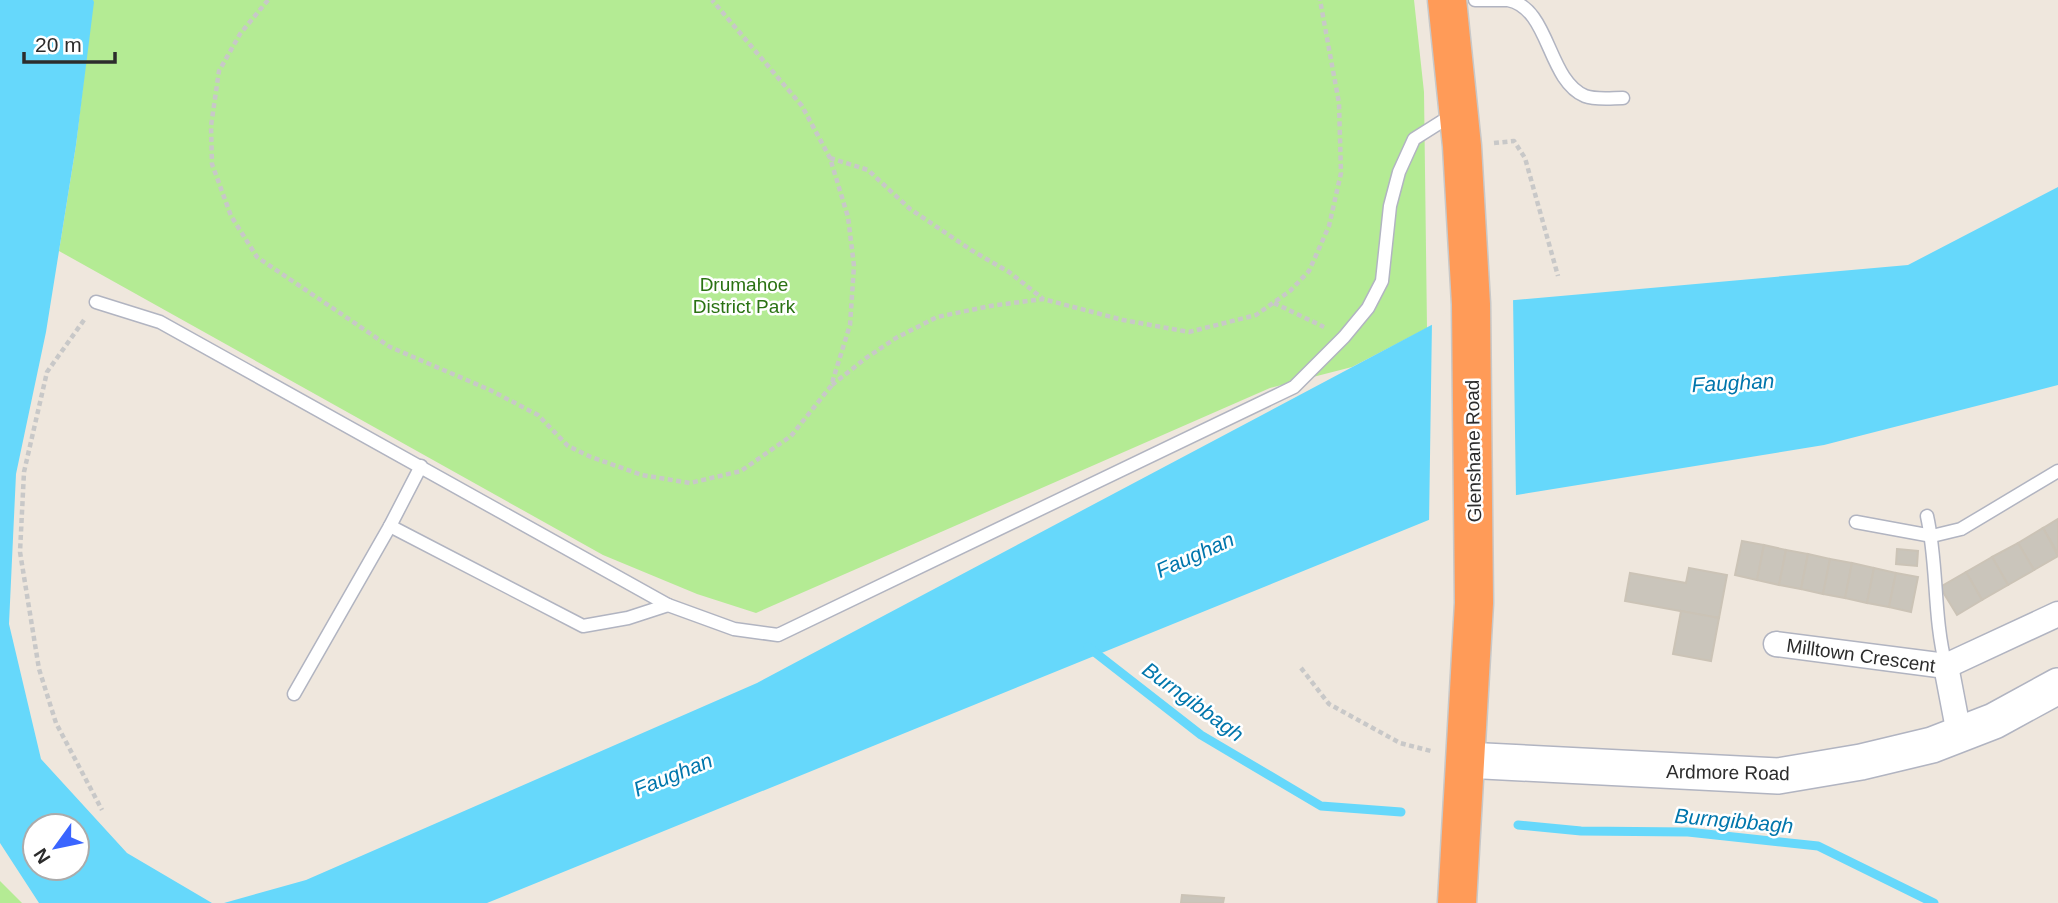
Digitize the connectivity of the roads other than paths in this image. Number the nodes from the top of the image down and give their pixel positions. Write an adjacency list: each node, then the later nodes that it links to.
1 (1447, 0): 4 (highway, Glenshane Road)
2 (1475, 0): 3 (lane)
3 (1623, 98)
4 (1460, 128): 12 (lane); 19 (highway, Glenshane Road)
5 (96, 302): 6 (lane)
6 (421, 466): 10 (lane); 12 (lane)
7 (2058, 471): 11 (lane)
8 (1927, 516): 11 (lane, Milltown Crescent)
9 (1856, 522): 11 (lane)
10 (390, 526): 12 (lane); 17 (lane)
11 (1932, 536): 15 (lane, Milltown Crescent)
12 (668, 604)
13 (2058, 614): 15 (street, Milltown Crescent)
14 (1776, 643): 15 (street, Milltown Crescent)
15 (1946, 666): 18 (street, Milltown Crescent)
16 (2058, 686): 18 (main road, Ardmore Road)
17 (294, 694)
18 (1959, 734): 19 (main road, Ardmore Road)
19 (1465, 760): 20 (highway, Glenshane Road)
20 (1457, 903)

